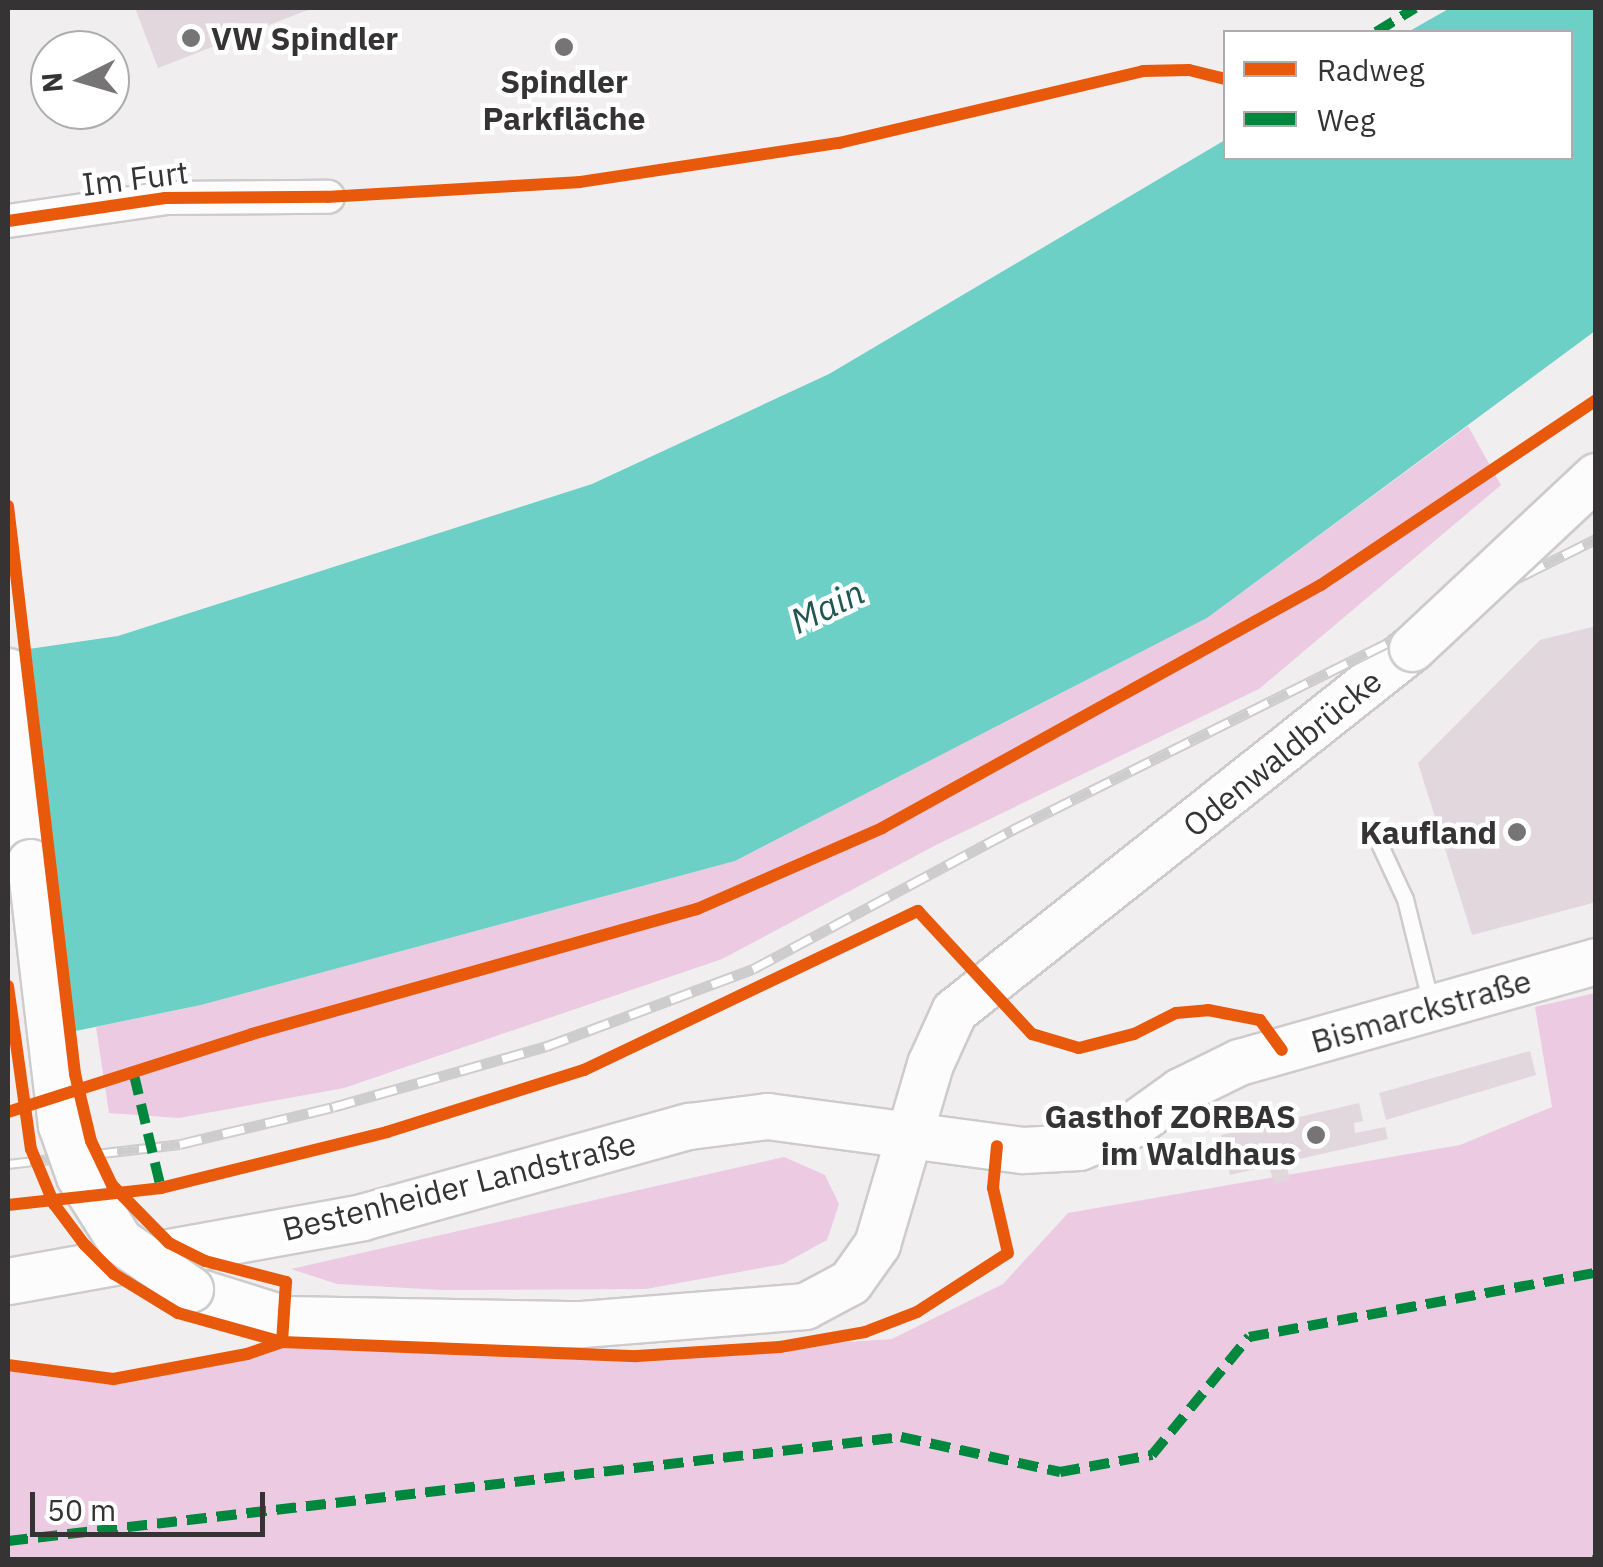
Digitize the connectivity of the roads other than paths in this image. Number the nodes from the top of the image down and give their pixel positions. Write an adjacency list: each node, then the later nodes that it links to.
1 (328, 197): 2 (street, Im Furt)
2 (8, 221)
3 (1596, 476): 8 (main road, Odenwaldbrücke, bridge)
4 (8, 671): 8 (main road, bridge)
5 (1377, 839): 7 (lane)
6 (1596, 962): 7 (main road, Bismarckstraße)
7 (1432, 1008): 8 (main road, Bismarckstraße)
8 (911, 1131): 9 (main road, Bestenheider Landstraße)
9 (8, 1282)

